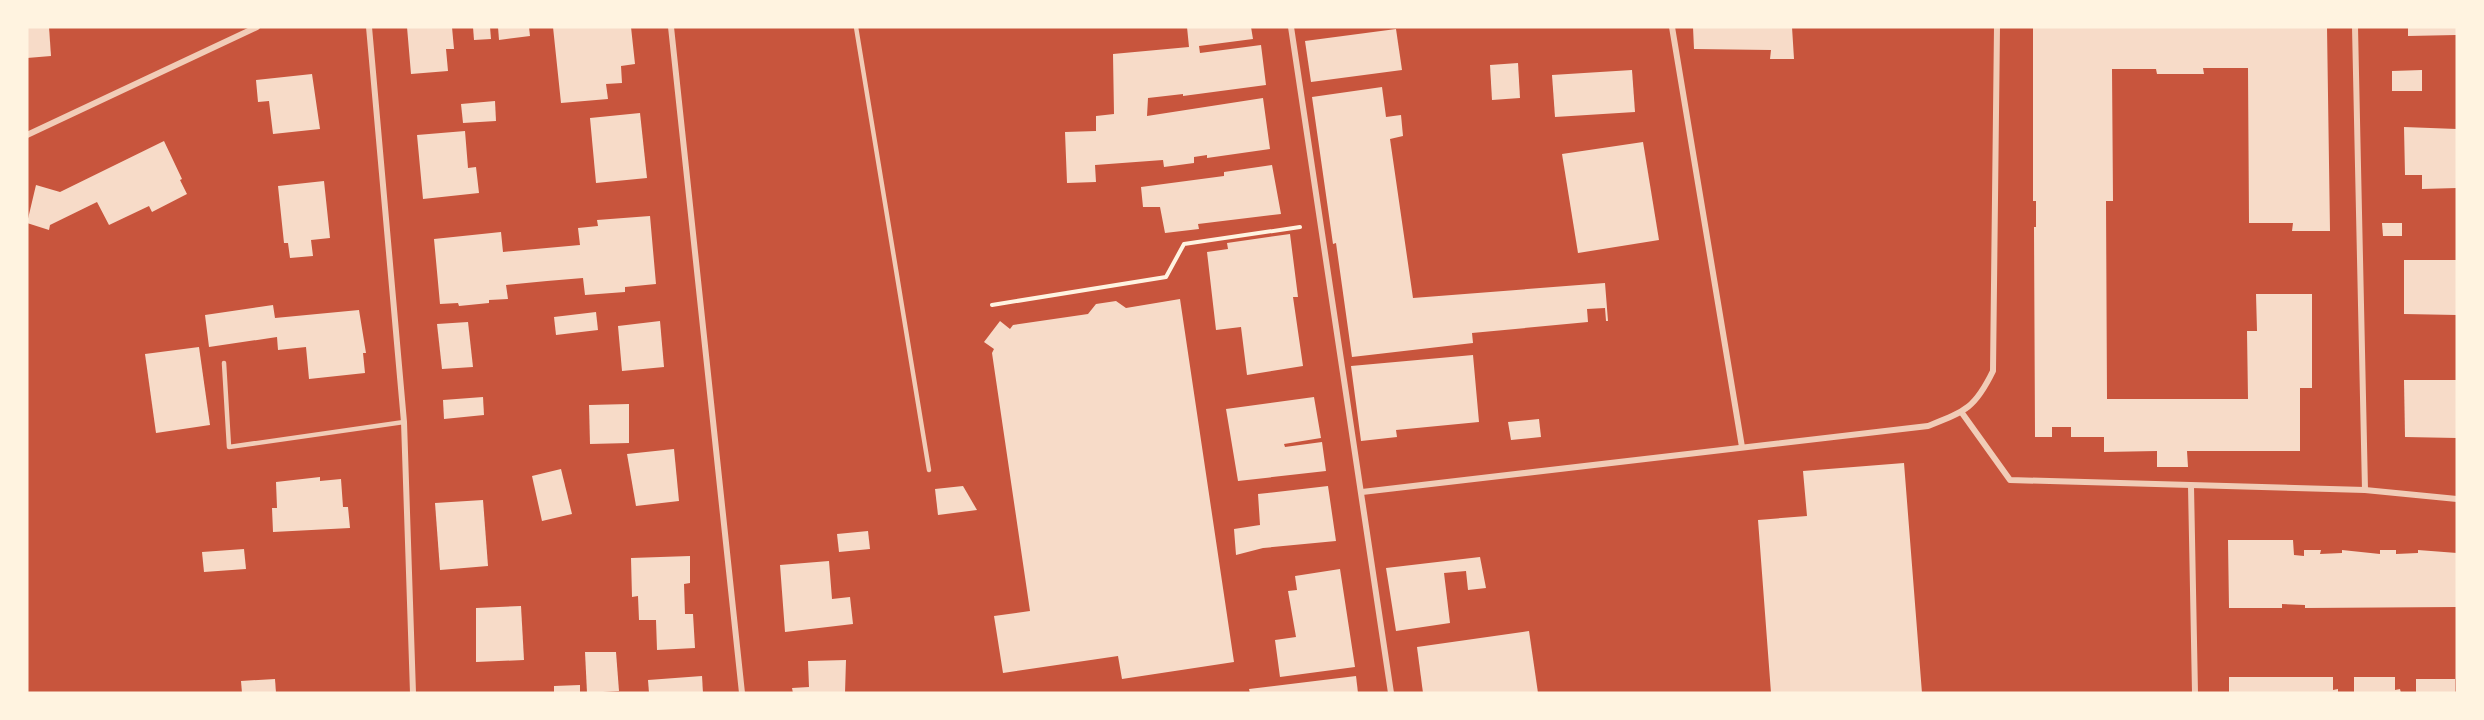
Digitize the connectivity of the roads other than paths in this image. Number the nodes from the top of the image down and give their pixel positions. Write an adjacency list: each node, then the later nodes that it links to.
1 (257, 27): 9 (street)
2 (369, 27): 12 (street)
3 (671, 27): 20 (street)
4 (856, 27): 14 (lane)
5 (1291, 27): 17 (street)
6 (1672, 27): 13 (street)
7 (1997, 27): 11 (street)
8 (2355, 27): 16 (street)
9 (27, 135)
10 (224, 363): 12 (lane)
11 (1962, 413): 13 (street); 15 (street)
12 (404, 422): 19 (street)
13 (1742, 447): 17 (street)
14 (929, 470)
15 (2191, 486): 16 (street); 22 (street)
16 (2364, 490): 18 (street)
17 (1362, 492): 21 (street)
18 (2457, 499)
19 (413, 693)
20 (742, 693)
21 (1391, 693)
22 (2195, 693)

